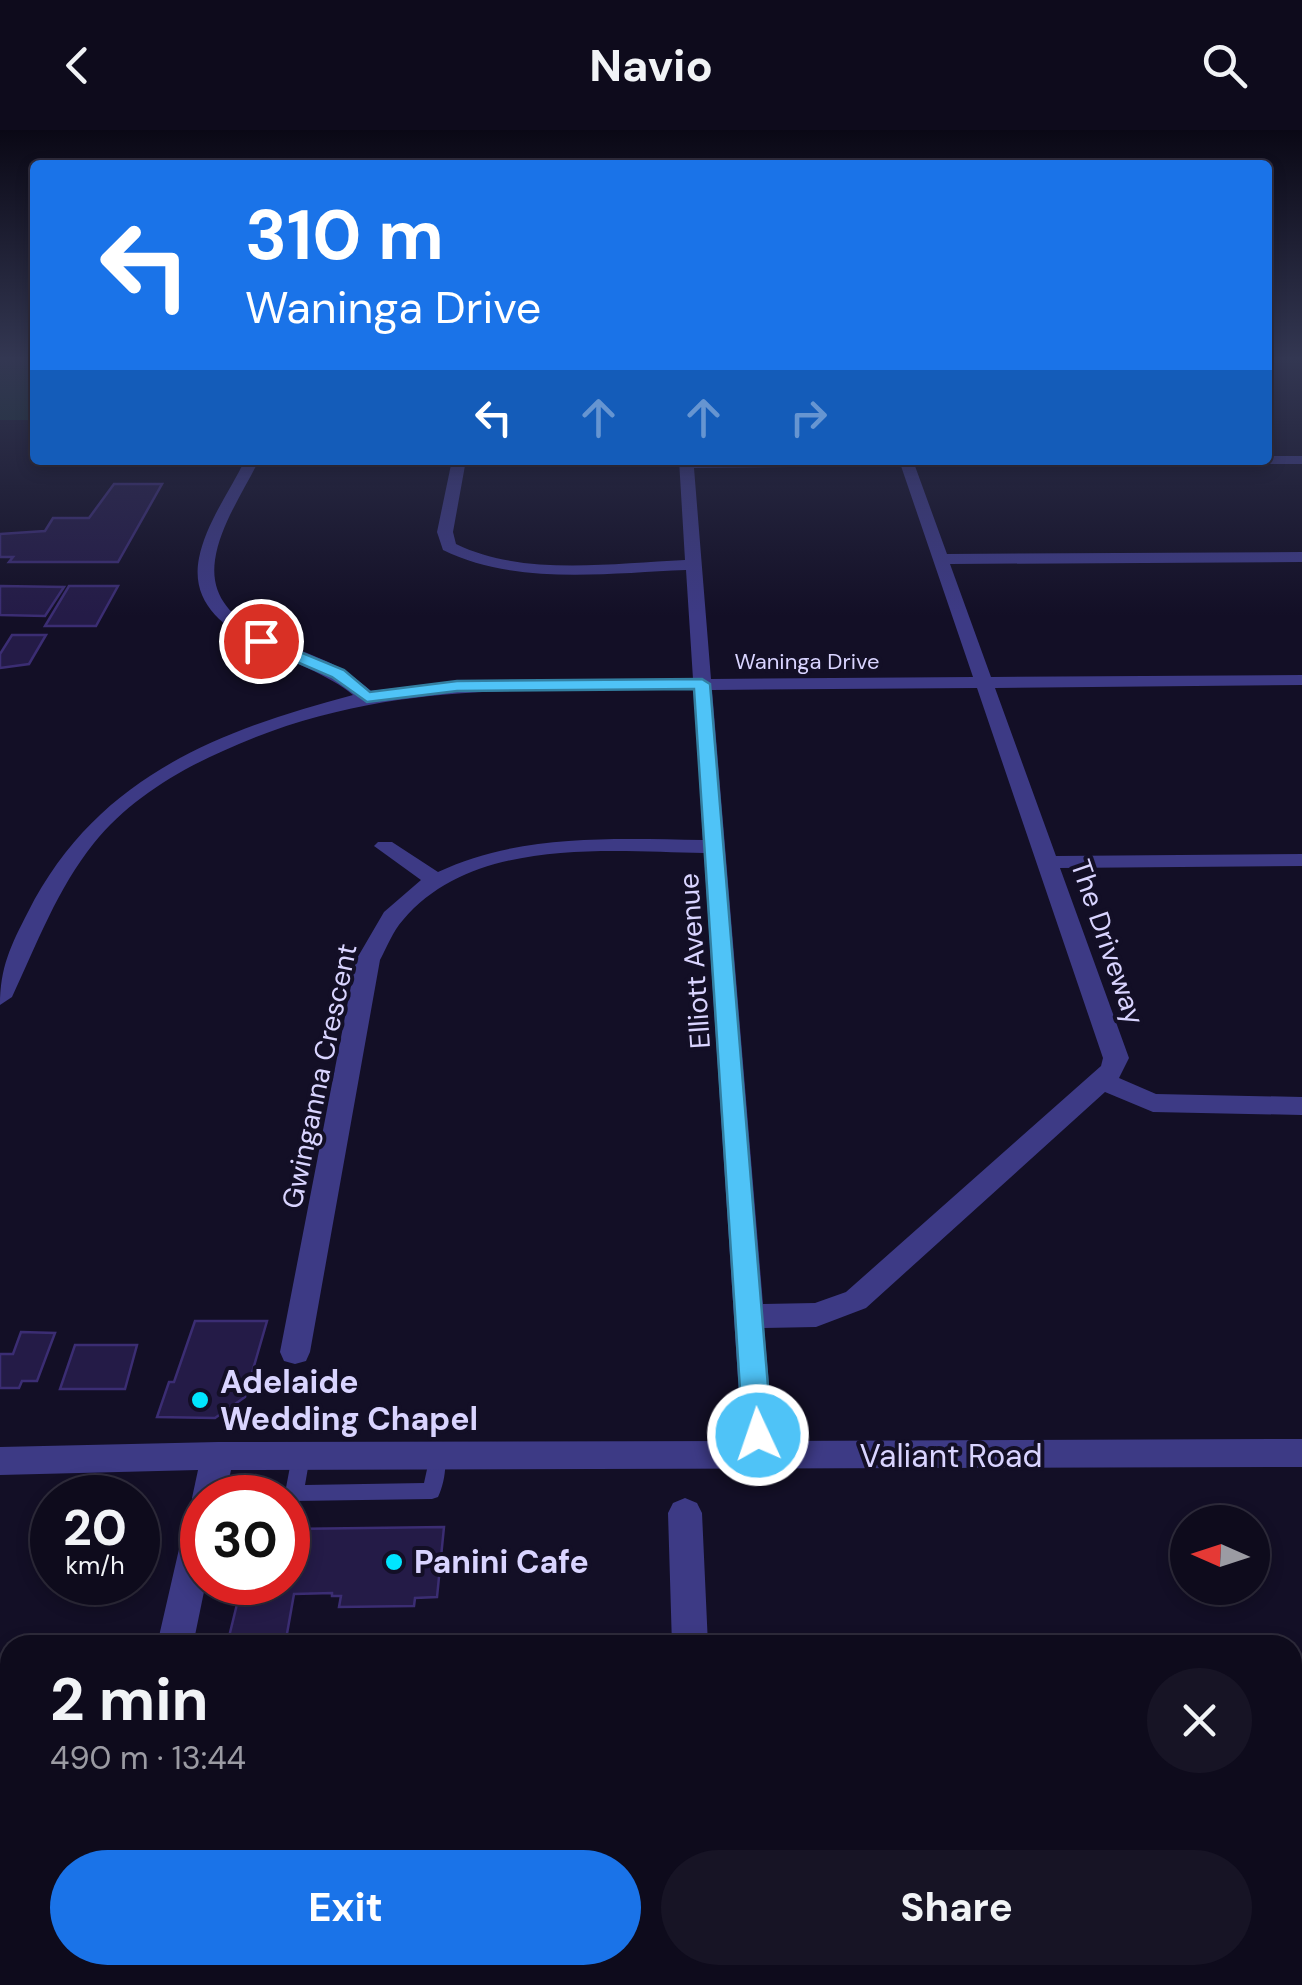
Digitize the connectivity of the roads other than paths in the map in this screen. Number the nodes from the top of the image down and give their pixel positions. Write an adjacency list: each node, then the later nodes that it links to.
1 (1272, 460): 2 (street)
2 (1302, 460)
3 (250, 465): 13 (street)
4 (459, 465): 9 (street)
5 (686, 465): 9 (street, Elliott Avenue)
6 (907, 465): 8 (street, The Driveway)
7 (1302, 557): 8 (street)
8 (941, 559): 11 (street, The Driveway)
9 (693, 565): 12 (street, Elliott Avenue)
10 (1302, 680): 11 (street, Waninga Drive)
11 (983, 682): 12 (street, Waninga Drive); 17 (street, The Driveway)
12 (702, 684): 13 (street, Waninga Drive); 15 (street, Elliott Avenue)
13 (367, 697): 19 (street, Waninga Drive)
14 (385, 846): 18 (street)
15 (716, 847): 18 (street, Gwinganna Crescent); 22 (street, Elliott Avenue)
16 (1302, 860): 17 (street)
17 (1049, 862): 20 (street, The Driveway)
18 (435, 880): 23 (street, Gwinganna Crescent)
19 (0, 997)
20 (1102, 1080): 21 (street); 22 (street)
21 (1302, 1106)
22 (751, 1316): 26 (street, Elliott Avenue)
23 (295, 1352)
24 (1302, 1453): 26 (street, Valiant Road)
25 (218, 1456): 26 (street, Valiant Road); 27 (street, Valiant Road); 28 (street)
26 (758, 1457)
27 (0, 1460)
28 (213, 1475)
29 (685, 1513): 32 (street)
30 (184, 1605): 31 (street)
31 (177, 1635)
32 (690, 1635)

